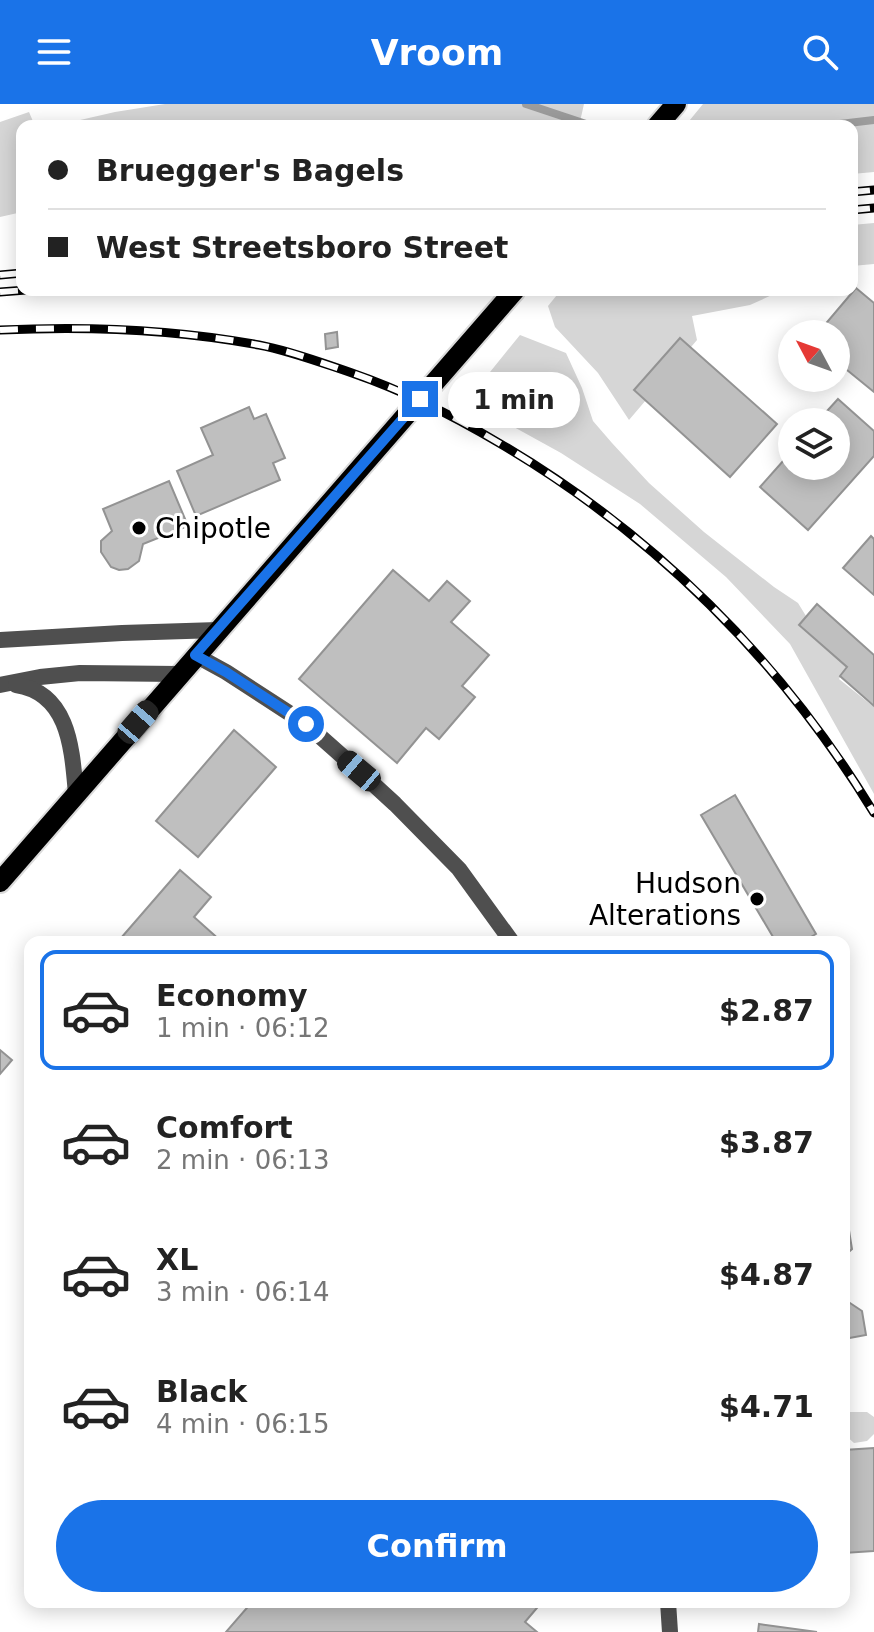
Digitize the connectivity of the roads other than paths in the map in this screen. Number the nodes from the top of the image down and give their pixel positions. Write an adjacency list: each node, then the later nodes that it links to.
1 (676, 104): 2 (main road)
2 (662, 120)
3 (510, 296): 4 (main road)
4 (218, 630): 5 (street); 6 (main road)
5 (0, 640)
6 (195, 655): 7 (main road); 11 (street)
7 (179, 674): 8 (street); 9 (main road)
8 (3, 685): 9 (street)
9 (76, 794): 10 (main road)
10 (0, 882)
11 (508, 936)
12 (668, 1608): 13 (street)
13 (670, 1632)

